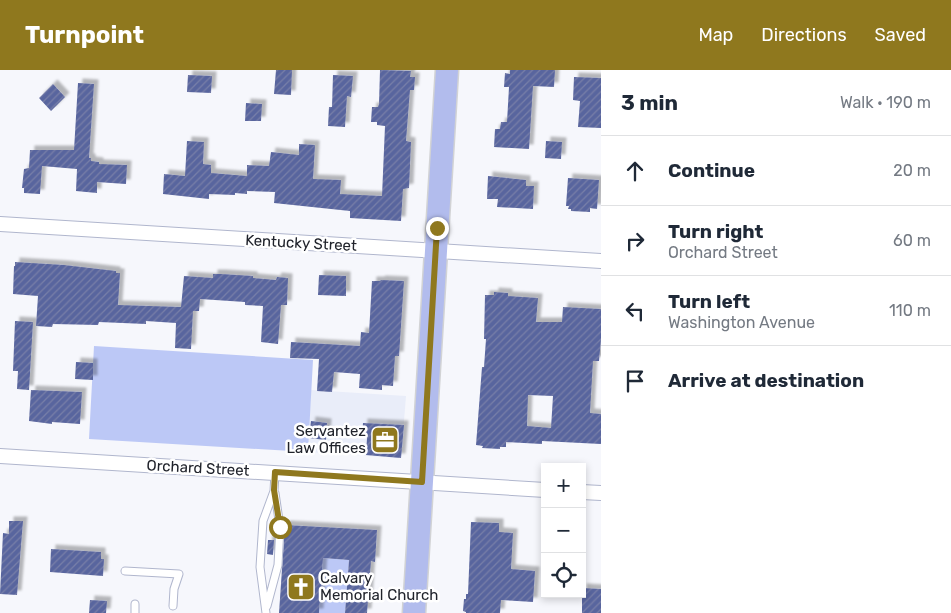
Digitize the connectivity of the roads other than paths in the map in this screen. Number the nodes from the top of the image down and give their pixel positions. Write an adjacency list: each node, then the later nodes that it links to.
1 (447, 70): 3 (main road)
2 (0, 224): 3 (street, Kentucky Street)
3 (436, 251): 4 (street, Kentucky Street); 7 (main road)
4 (601, 261)
5 (0, 456): 6 (street, Orchard Street)
6 (275, 472): 7 (street, Orchard Street); 8 (lane)
7 (422, 482): 9 (street, Orchard Street); 17 (main road)
8 (274, 490): 15 (lane); 15 (lane)
9 (541, 490)
10 (586, 492): 11 (street)
11 (601, 493)
12 (125, 571): 14 (lane)
13 (135, 604): 16 (lane)
14 (173, 606)
15 (266, 612)
16 (135, 613)
17 (414, 613)

